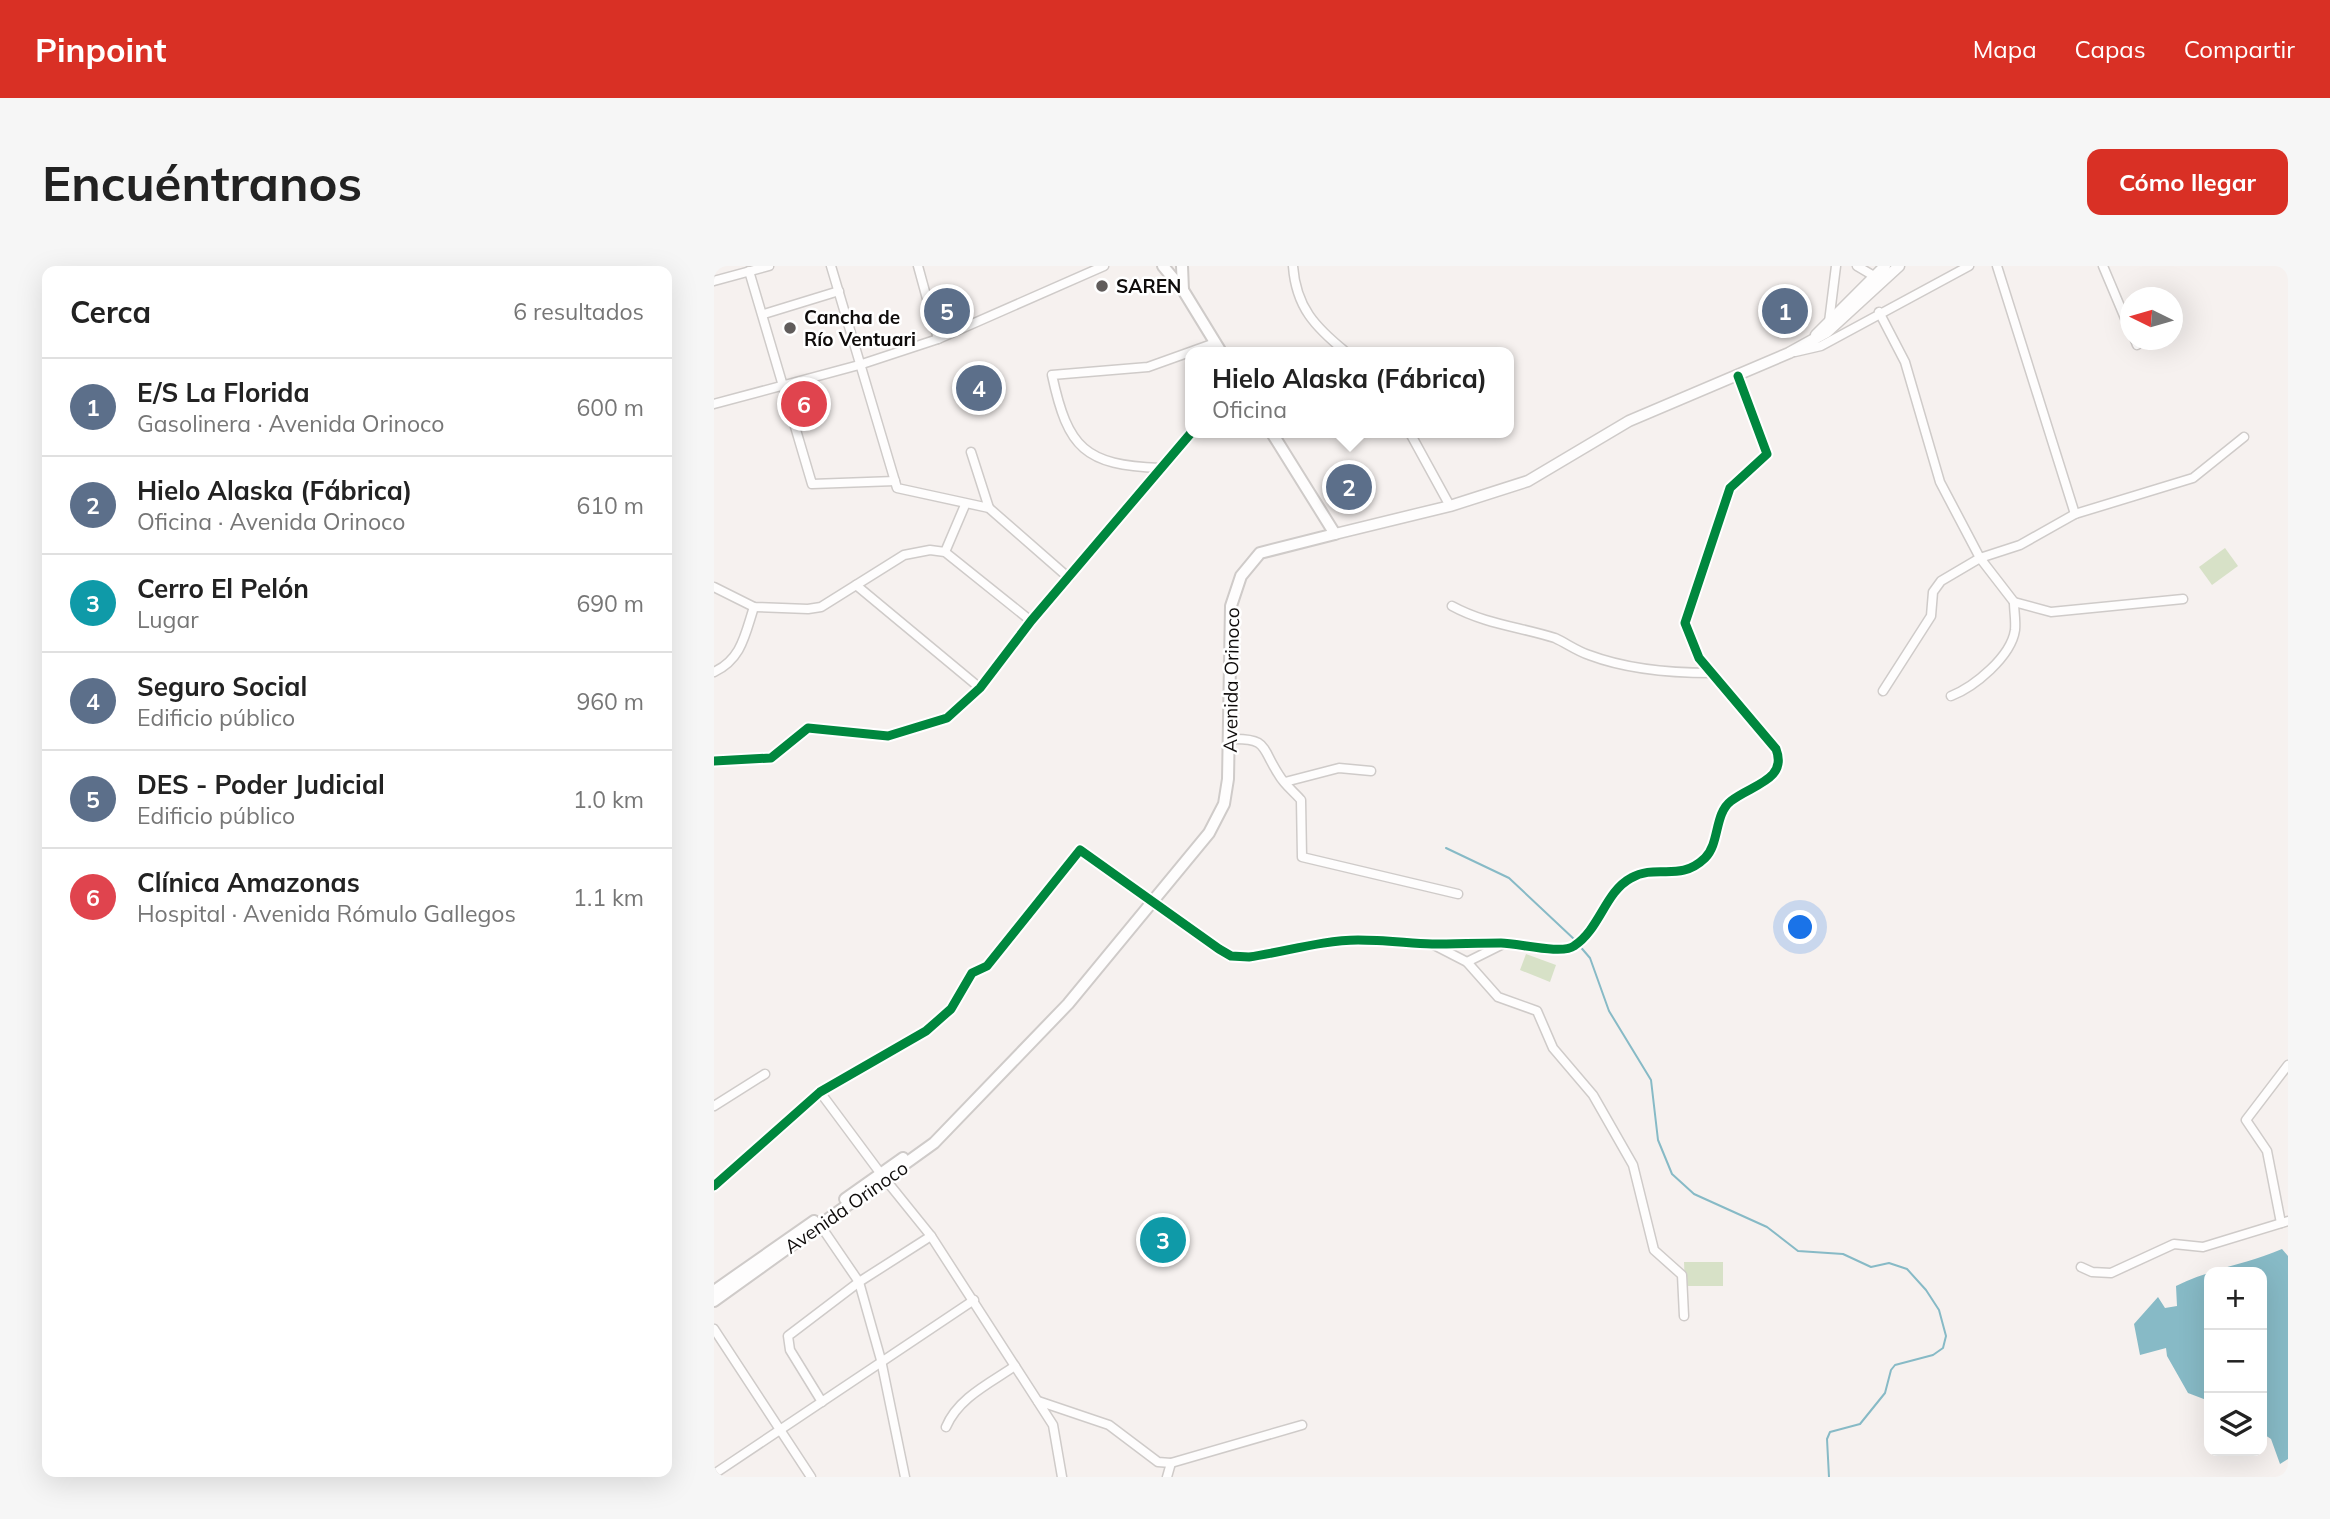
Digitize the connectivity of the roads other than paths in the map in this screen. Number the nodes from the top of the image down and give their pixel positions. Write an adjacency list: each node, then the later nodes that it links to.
1 (769, 266): 15 (street)
2 (831, 266): 19 (street)
3 (918, 266): 25 (street)
4 (1104, 266): 25 (street)
5 (1163, 266): 18 (main road)
6 (1182, 266): 18 (main road)
7 (1293, 266): 28 (street)
8 (1836, 266): 23 (street)
9 (1857, 266): 16 (street)
10 (1885, 266): 16 (street, Avenida Orinoco)
11 (1899, 266): 16 (street, Avenida Orinoco)
12 (1969, 266): 21 (street)
13 (1997, 266): 45 (street)
14 (2103, 266): 20 (street)
15 (749, 271): 17 (street); 22 (street)
16 (1877, 278): 23 (street, Avenida Orinoco); 24 (street, Avenida Orinoco)
17 (714, 281)
18 (1182, 290): 27 (main road)
19 (839, 291): 22 (street); 31 (street)
20 (2120, 306)
21 (1879, 312): 29 (street); 48 (street)
22 (764, 314): 33 (street)
23 (1829, 319): 24 (street); 26 (street, Avenida Orinoco)
24 (1827, 332): 26 (street, Avenida Orinoco)
25 (938, 339): 31 (street)
26 (1811, 341): 29 (street, Avenida Orinoco)
27 (1218, 347)
28 (1340, 347)
29 (1789, 354): 32 (street, Avenida Orinoco)
30 (1185, 356): 40 (street)
31 (859, 365): 33 (street); 41 (street)
32 (1738, 376): 43 (street, Avenida Orinoco); 58 (street)
33 (784, 386): 34 (street); 41 (street)
34 (714, 404)
35 (2244, 437): 45 (street)
36 (1187, 438): 40 (street)
37 (1275, 438): 46 (main road)
38 (1413, 438): 43 (street)
39 (971, 452): 44 (street)
40 (1160, 468): 49 (street)
41 (895, 481): 42 (street)
42 (965, 505): 44 (street); 47 (street)
43 (1450, 506): 46 (street, Avenida Orinoco)
44 (989, 508): 49 (street)
45 (2074, 514): 48 (street)
46 (1335, 534): 62 (main road, Avenida Orinoco)
47 (945, 551): 50 (street); 56 (street)
48 (1980, 558): 53 (street); 60 (street)
49 (1069, 578): 56 (street)
50 (856, 585): 55 (street); 59 (street)
51 (714, 587): 55 (street)
52 (2183, 599): 53 (street)
53 (2014, 602): 61 (street)
54 (1452, 606): 58 (street)
55 (754, 607): 57 (street)
56 (1031, 621): 59 (street)
57 (714, 672)
58 (1711, 673): 68 (street)
59 (980, 688): 63 (street)
60 (1883, 691)
61 (1951, 696)
62 (1231, 739): 65 (street); 67 (main road, Avenida Orinoco)
63 (714, 761)
64 (1371, 771): 65 (street)
65 (1285, 782): 66 (street)
66 (1458, 894)
67 (1152, 902): 69 (street); 73 (street); 75 (main road, Avenida Orinoco)
68 (1504, 943): 69 (street); 70 (street)
69 (1432, 944): 70 (street)
70 (1467, 962): 85 (street)
71 (2288, 1065): 78 (street)
72 (765, 1074): 74 (street)
73 (820, 1092): 75 (street); 76 (street)
74 (714, 1106)
75 (883, 1177): 77 (main road, Avenida Orinoco); 79 (street)
76 (714, 1186)
77 (818, 1222): 81 (street); 82 (main road, Avenida Orinoco); 84 (main road, Avenida Orinoco)
78 (2285, 1222): 80 (street)
79 (931, 1236): 81 (street); 83 (street)
80 (2081, 1267)
81 (859, 1282): 87 (street); 90 (street)
82 (714, 1291)
83 (974, 1300): 87 (street); 88 (street)
84 (714, 1301)
85 (1685, 1317)
86 (714, 1329): 93 (street)
87 (881, 1360): 90 (street); 97 (street)
88 (1015, 1366): 89 (street); 92 (street)
89 (1038, 1401): 94 (street); 98 (street)
90 (822, 1402): 93 (street)
91 (1302, 1425): 94 (street)
92 (946, 1427)
93 (781, 1432): 95 (street); 96 (street)
94 (1171, 1463): 99 (street)
95 (714, 1474)
96 (811, 1477)
97 (905, 1477)
98 (1062, 1477)
99 (1167, 1477)

